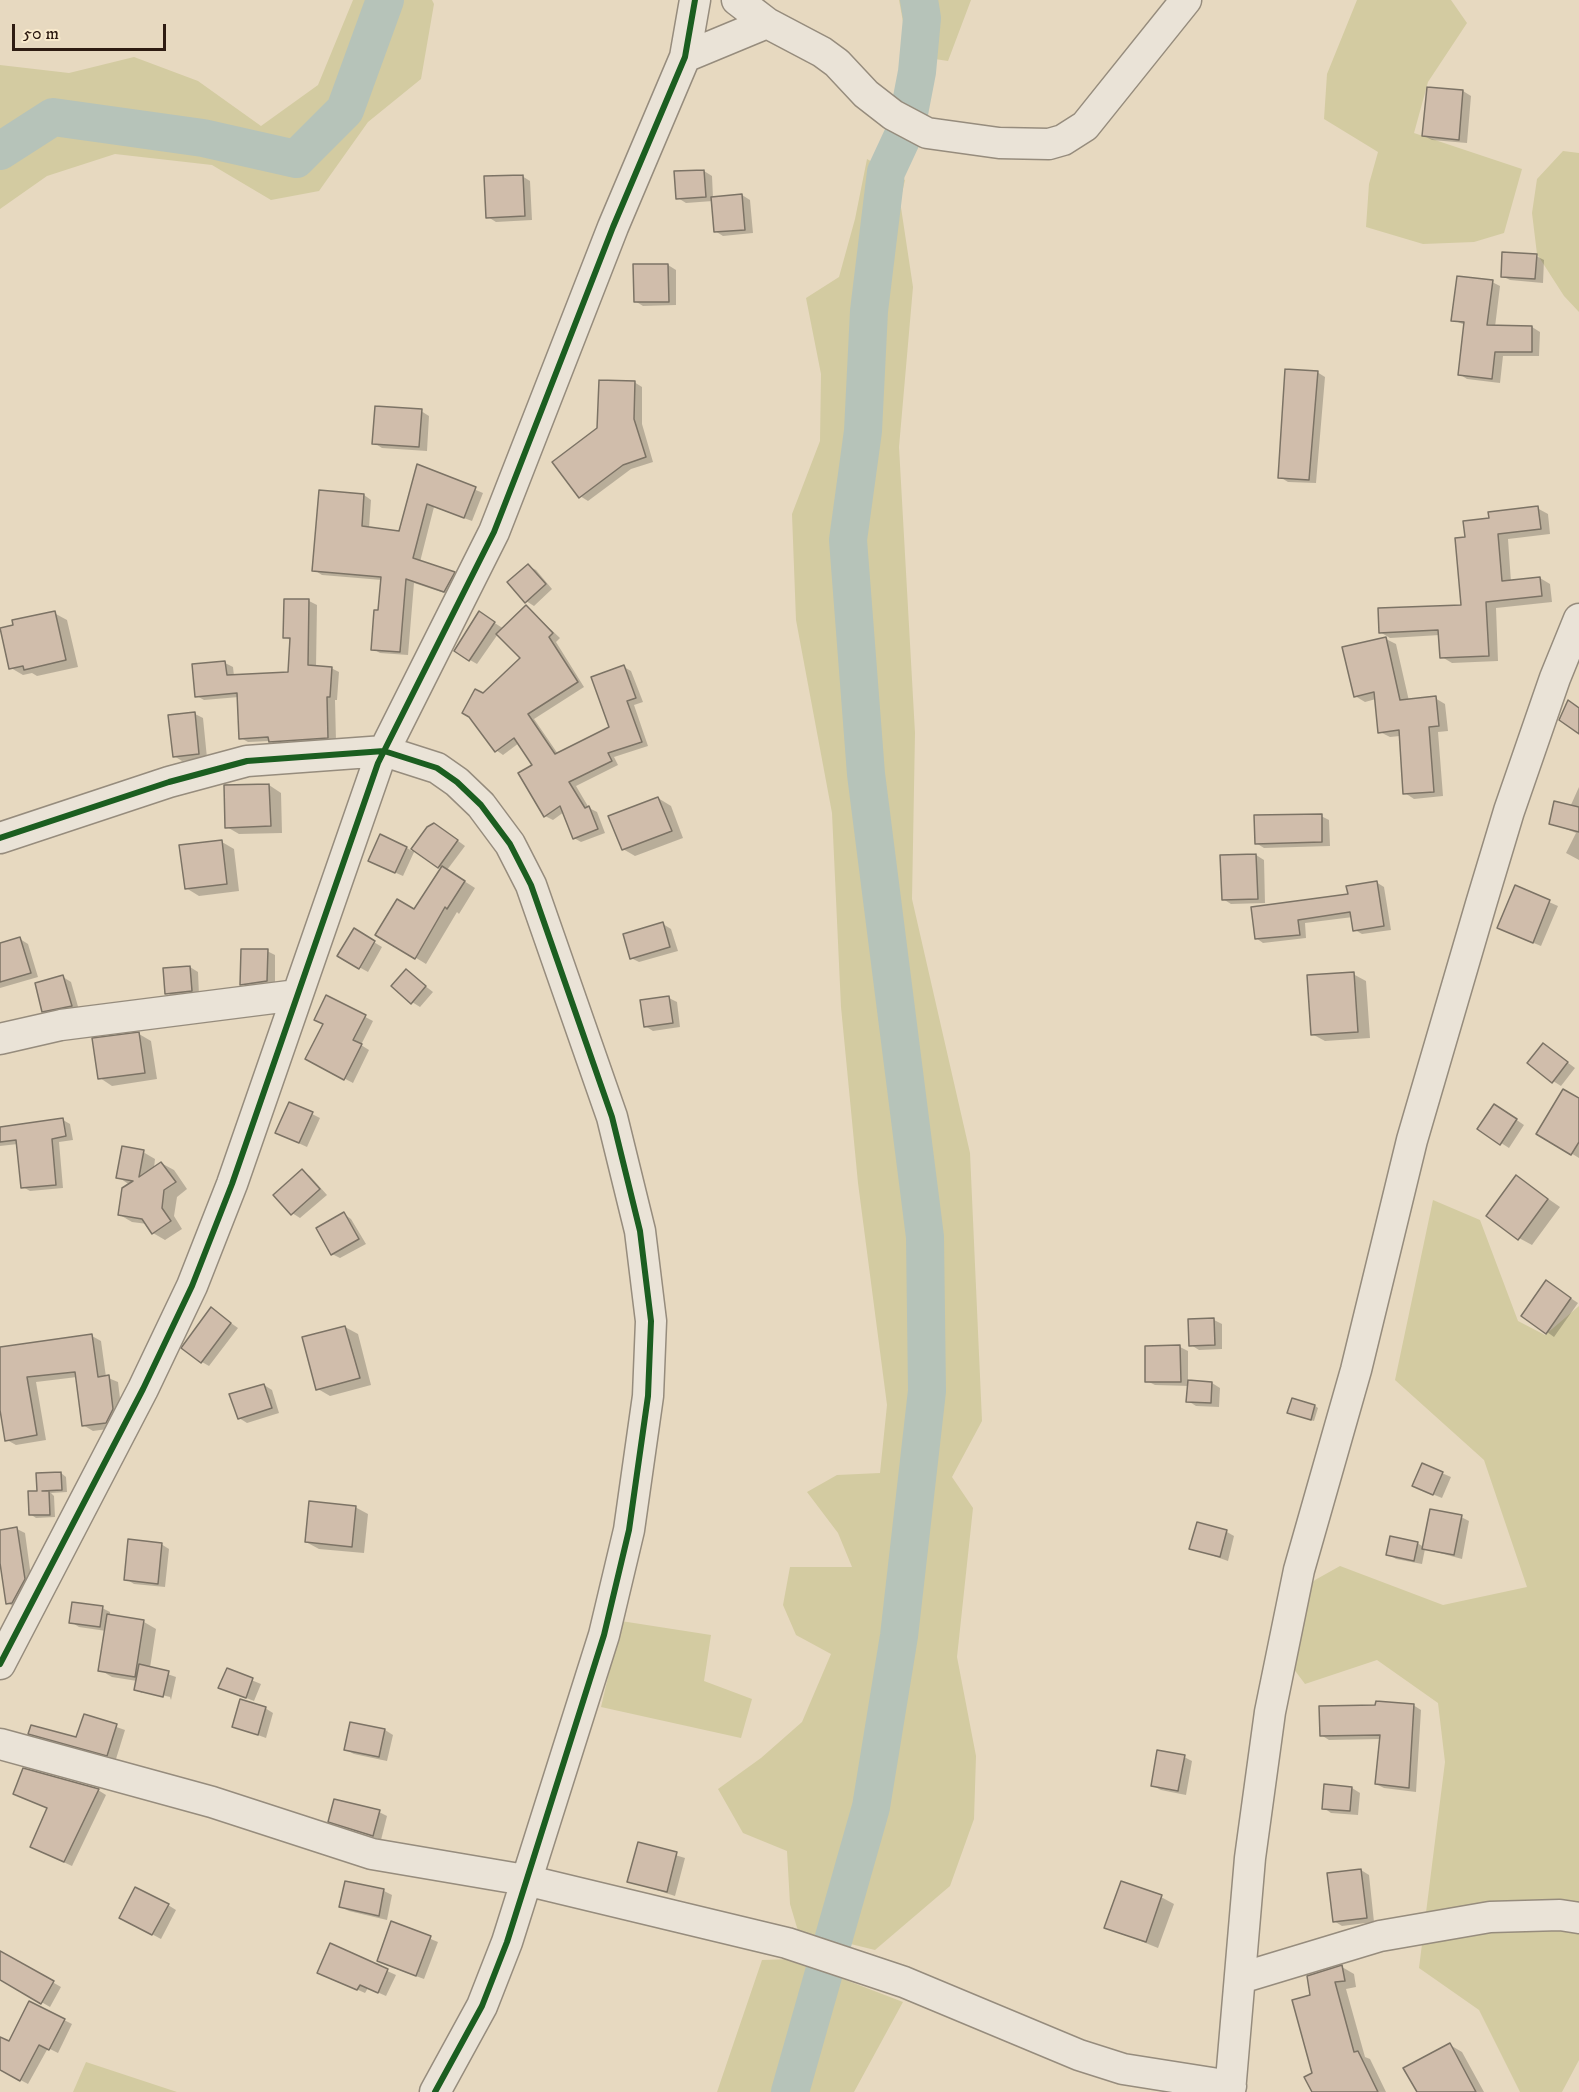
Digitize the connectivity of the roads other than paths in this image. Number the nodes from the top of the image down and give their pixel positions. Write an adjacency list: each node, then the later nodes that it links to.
1 (695, 0): 5 (street)
2 (737, 0): 4 (street)
3 (1186, 0): 4 (street)
4 (767, 23): 5 (street)
5 (685, 57): 7 (street)
6 (1579, 618): 15 (street)
7 (384, 751): 8 (street); 9 (street); 13 (street)
8 (0, 837)
9 (297, 995): 10 (street); 11 (street)
10 (0, 1039)
11 (0, 1664)
12 (0, 1744): 13 (street)
13 (525, 1880): 16 (street); 18 (street)
14 (1579, 1918): 15 (street)
15 (1241, 1977): 17 (street)
16 (1119, 2080): 17 (street)
17 (1231, 2089)
18 (435, 2092)

